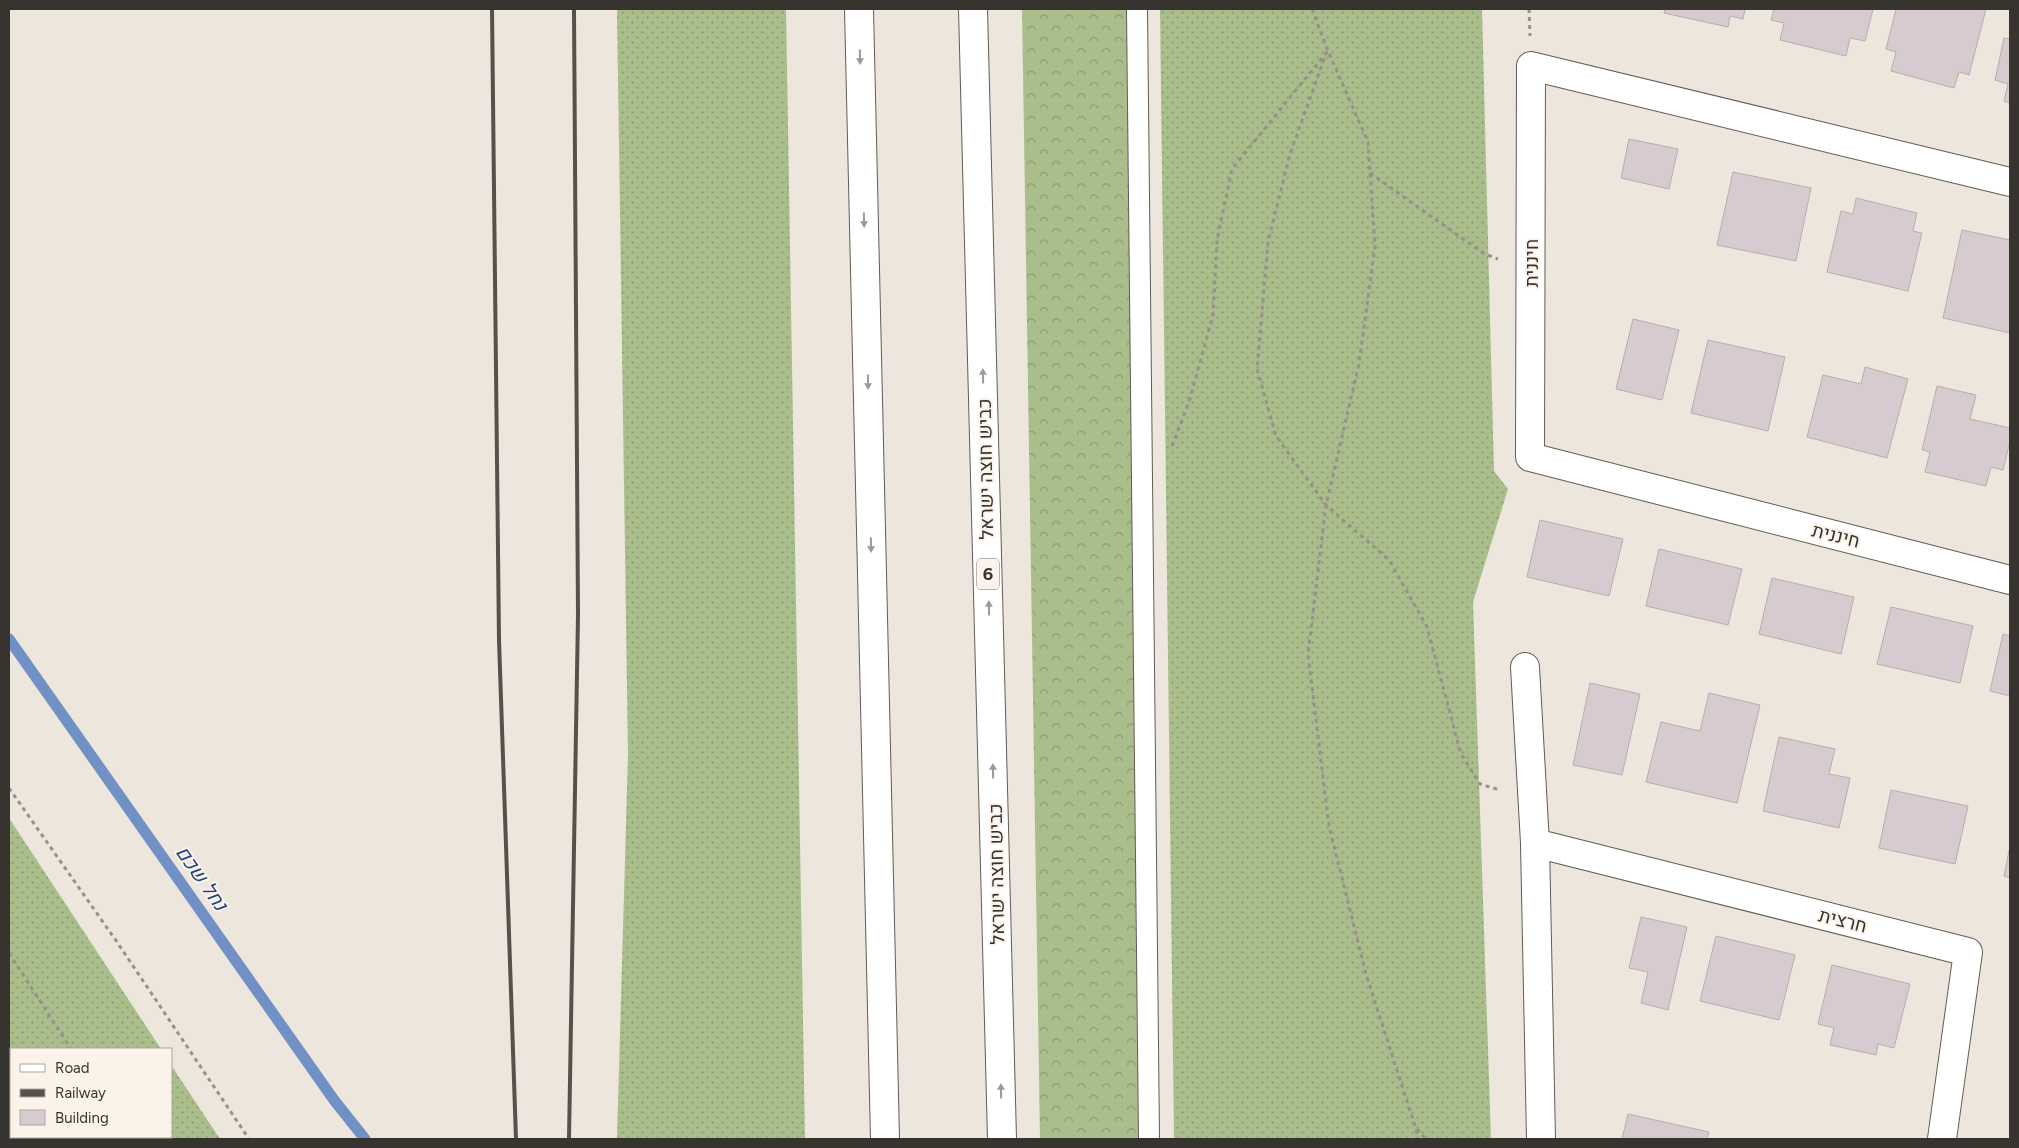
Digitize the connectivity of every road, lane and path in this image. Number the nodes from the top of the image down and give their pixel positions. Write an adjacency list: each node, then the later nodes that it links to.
1 (859, 9): 20 (main road, one-way to 20)
2 (973, 9): 21 (main road, כביש חוצה ישראל / 6, one-way to 2)
3 (1137, 9): 22 (lane)
4 (1312, 9): 5 (path)
5 (1328, 51): 6 (path); 9 (path); 10 (path)
6 (1370, 173): 8 (path); 10 (path)
7 (2010, 182): 8 (main road, חיננית)
8 (1531, 274): 11 (main road, חיננית)
9 (1172, 446)
10 (1326, 505): 14 (path); 18 (path)
11 (2010, 580)
12 (1526, 666): 14 (main road)
13 (9, 788): 19 (path)
14 (1532, 798): 15 (main road)
15 (1535, 843): 25 (main road); 26 (main road, חרצית)
16 (9, 953): 17 (path)
17 (70, 1048)
18 (1416, 1128): 23 (path); 24 (path)
19 (249, 1139)
20 (885, 1139)
21 (1002, 1139)
22 (1149, 1139)
23 (1417, 1139)
24 (1426, 1139)
25 (1541, 1139)
26 (1942, 1139)

